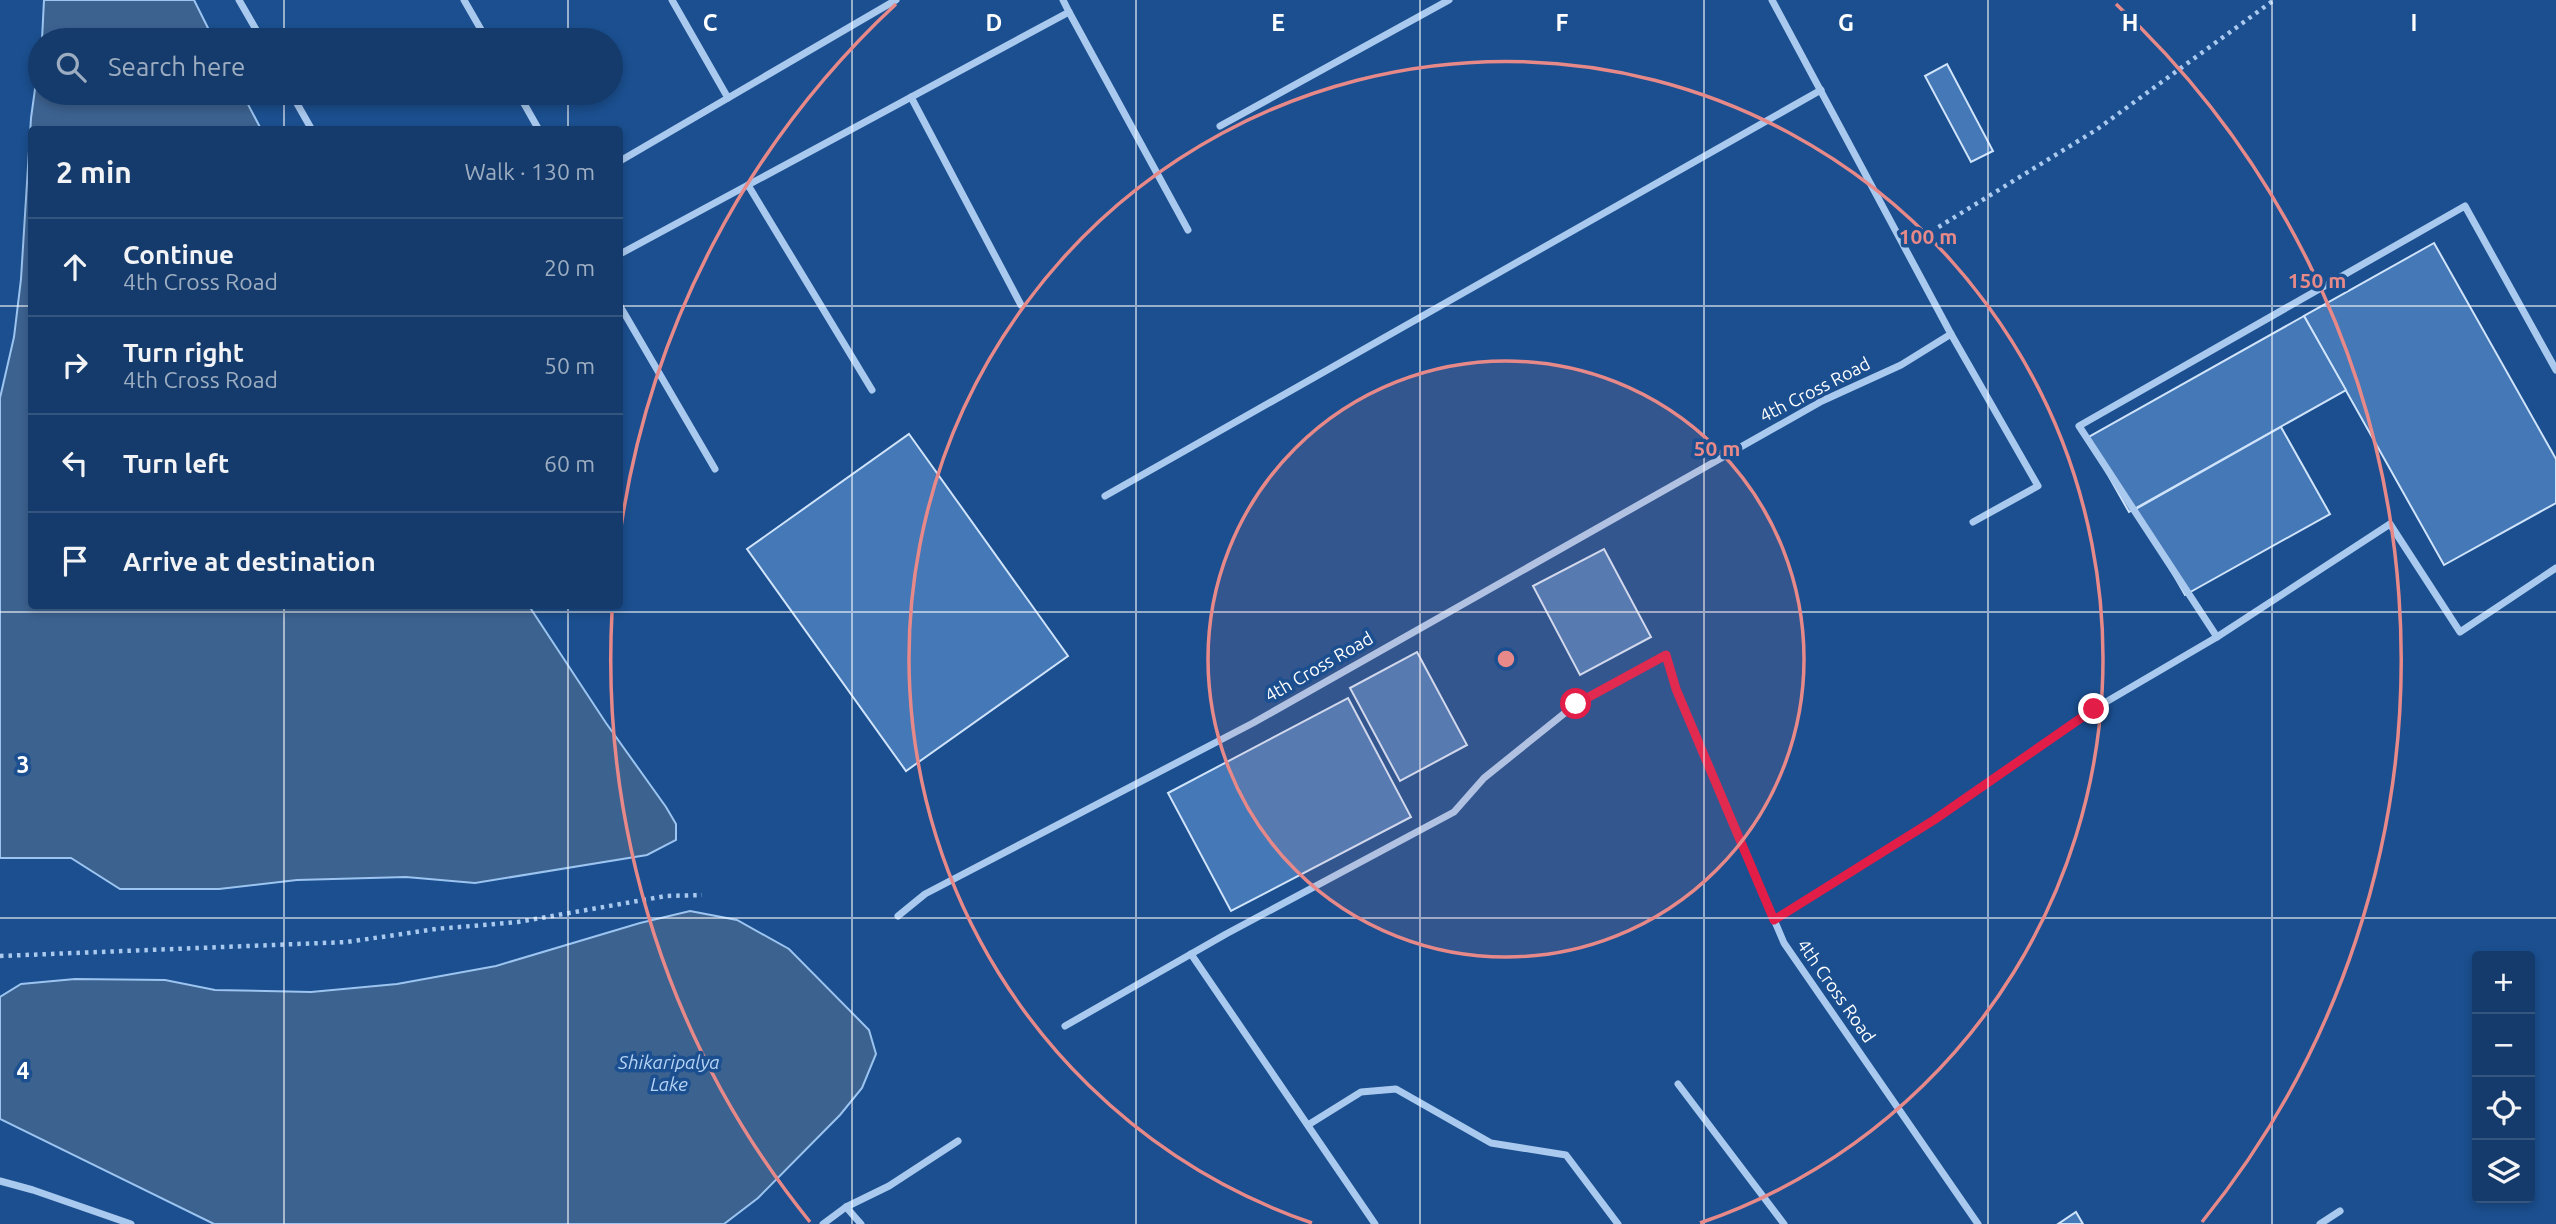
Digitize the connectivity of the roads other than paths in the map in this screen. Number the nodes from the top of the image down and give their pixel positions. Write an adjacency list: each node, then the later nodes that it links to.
1 (239, 0): 9 (street)
2 (464, 0): 10 (street)
3 (672, 0): 13 (street)
4 (1063, 0): 8 (street)
5 (1449, 0): 18 (street)
6 (1772, 0): 11 (street)
7 (891, 1): 13 (street)
8 (1069, 12): 12 (street); 21 (street)
9 (255, 28)
10 (480, 28)
11 (1821, 90): 25 (street); 29 (street)
12 (911, 97): 20 (street); 23 (street)
13 (729, 98): 19 (street)
14 (298, 105): 16 (street)
15 (525, 105): 17 (street)
16 (310, 126)
17 (537, 126)
18 (1220, 126)
19 (623, 159)
20 (748, 185): 22 (street); 27 (street)
21 (1188, 229)
22 (623, 252)
23 (1021, 305)
24 (623, 311): 28 (street)
25 (1951, 334): 30 (street); 33 (street, 4th Cross Road)
26 (2556, 370): 32 (street)
27 (872, 390)
28 (715, 469)
29 (1105, 496)
30 (1973, 522)
31 (2556, 568): 32 (street)
32 (2217, 637): 34 (street)
33 (898, 916)
34 (1774, 920): 35 (street, 4th Cross Road); 49 (street, 4th Cross Road)
35 (1191, 954): 36 (street); 38 (street)
36 (1065, 1026)
37 (1678, 1084): 48 (street)
38 (1308, 1125): 46 (street); 47 (street)
39 (958, 1141): 41 (street)
40 (0, 1181): 43 (street)
41 (846, 1207): 44 (street); 45 (street)
42 (2340, 1210): 50 (street)
43 (131, 1224)
44 (823, 1224)
45 (862, 1224)
46 (1375, 1224)
47 (1618, 1224)
48 (1784, 1224)
49 (1978, 1224)
50 (2320, 1224)

